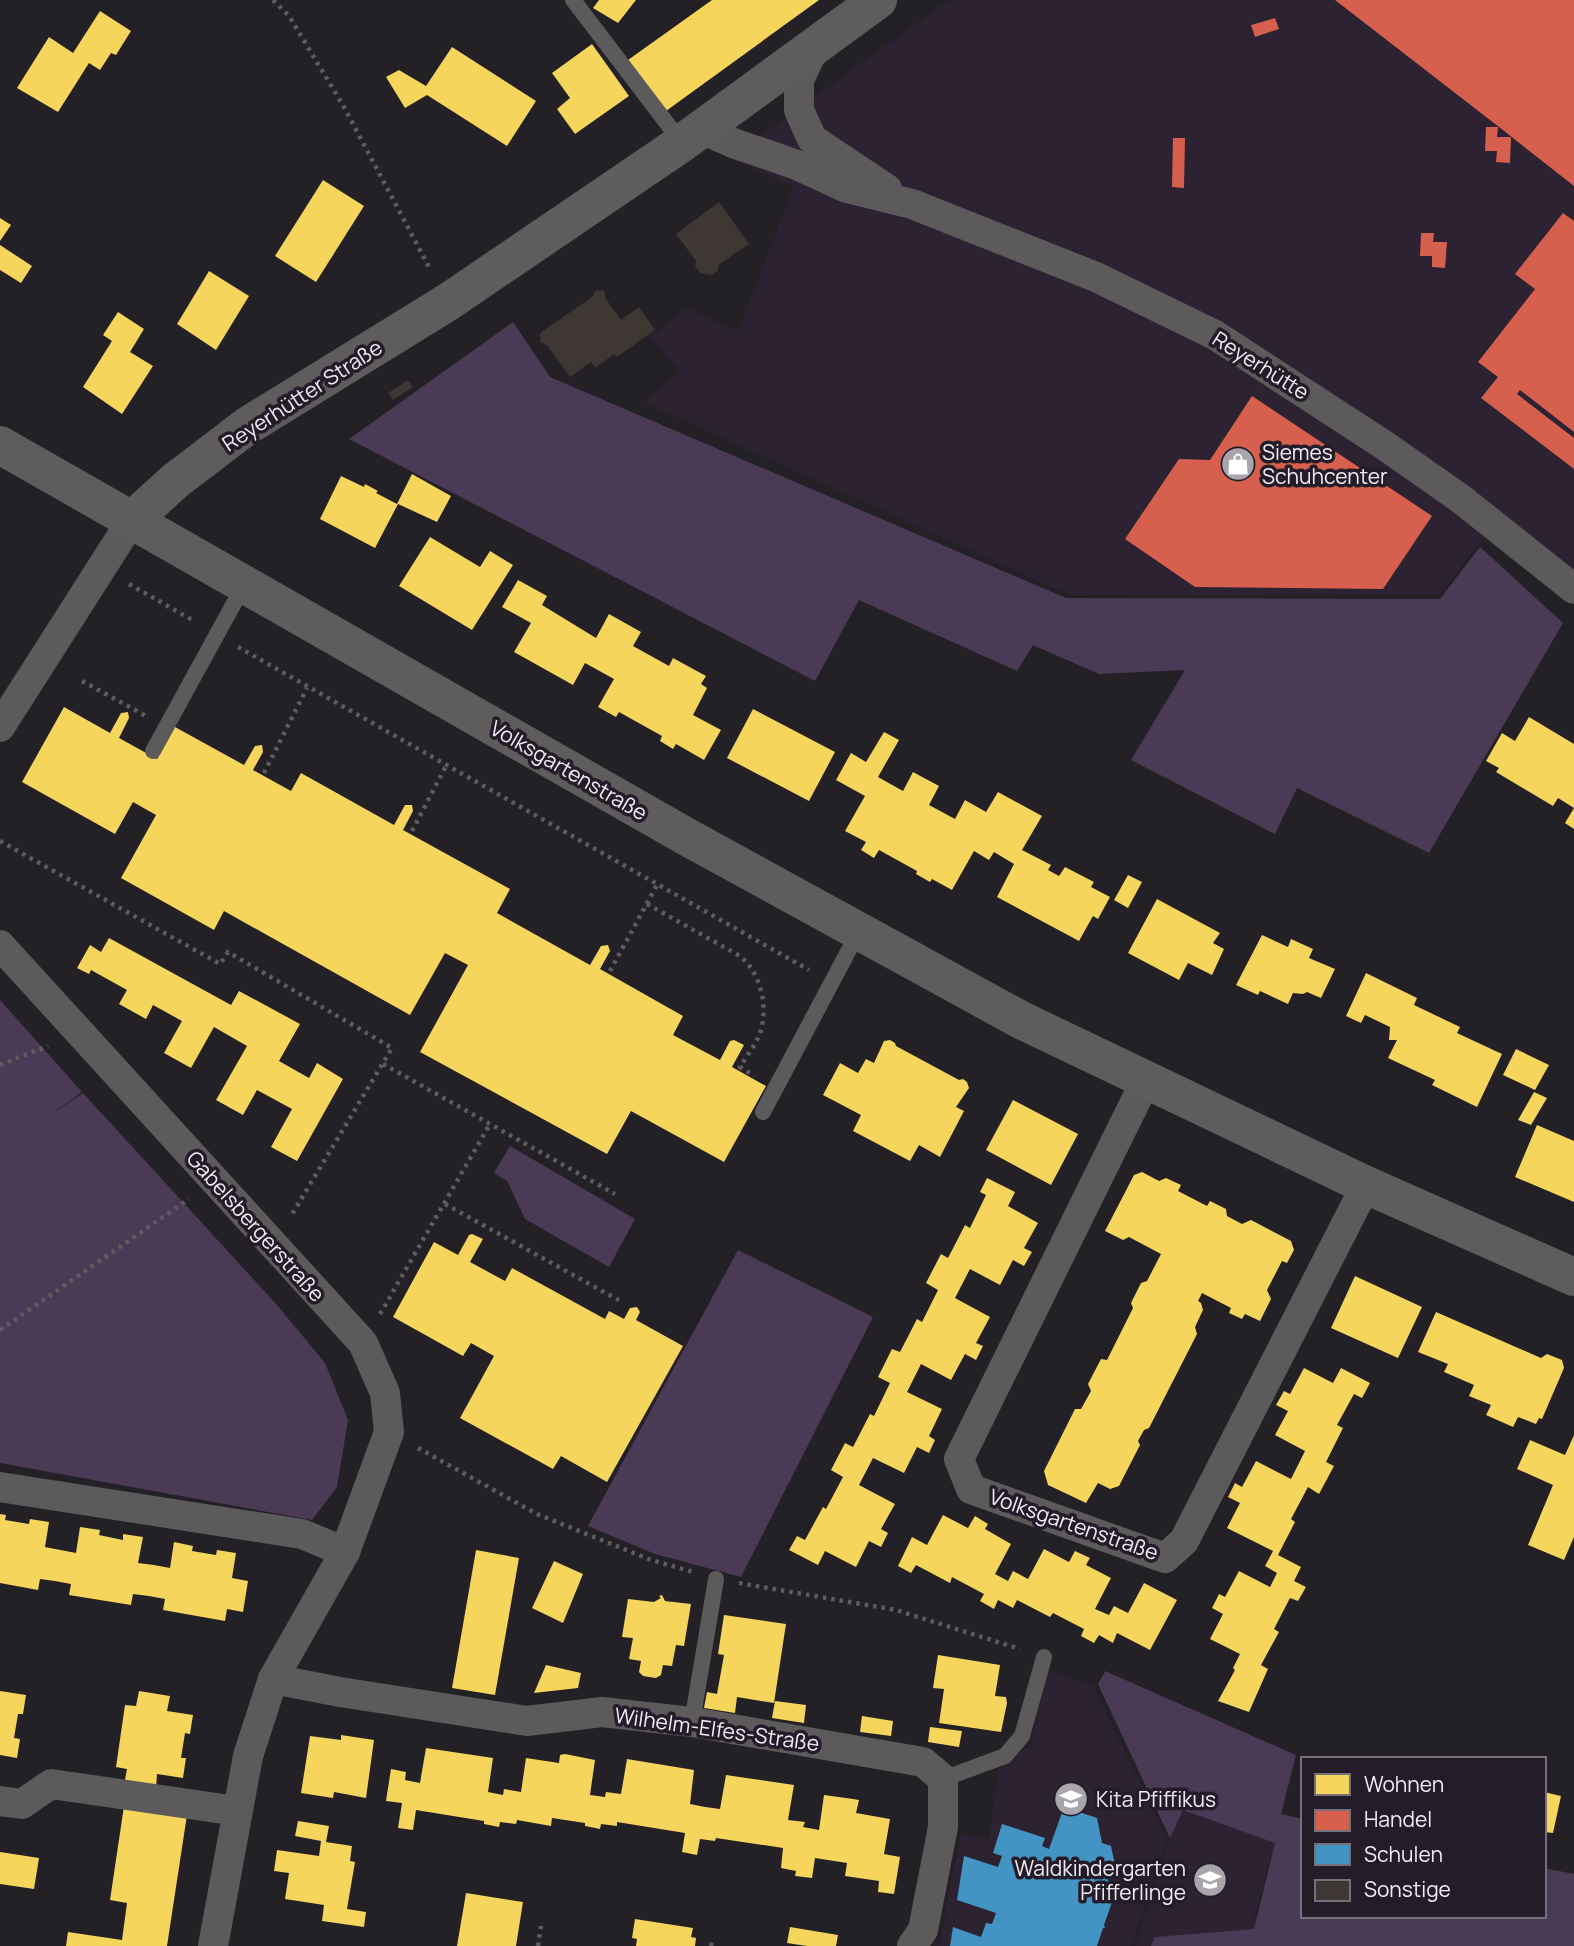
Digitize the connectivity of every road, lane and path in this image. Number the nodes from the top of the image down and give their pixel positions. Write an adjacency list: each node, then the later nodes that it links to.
1 (273, 0): 7 (path)
2 (573, 0): 5 (lane)
3 (878, 0): 4 (street, Reyerhütter Straße)
4 (817, 44): 5 (street, Reyerhütter Straße); 6 (street, Reyerhütte)
5 (692, 136): 6 (street, Reyerhütte); 7 (street, Reyerhütter Straße)
6 (912, 204): 12 (street, Reyerhütte)
7 (447, 302): 9 (street, Reyerhütter Straße)
8 (0, 445): 9 (street, Volksgartenstraße)
9 (132, 520): 10 (street, Reyerhütter Straße); 11 (street, Volksgartenstraße)
10 (101, 568): 13 (path); 17 (street, Reyerhütter Straße)
11 (244, 585): 13 (lane); 25 (street, Volksgartenstraße)
12 (1574, 589)
13 (217, 635): 15 (path); 18 (lane)
14 (82, 681): 16 (path)
15 (307, 688): 19 (path); 20 (path)
16 (151, 720)
17 (0, 727)
18 (153, 751)
19 (446, 766): 21 (path); 23 (path)
20 (264, 773)
21 (412, 831)
22 (0, 841): 30 (path)
23 (657, 883): 24 (path); 28 (path)
24 (647, 904): 27 (path); 33 (path)
25 (859, 931): 28 (lane); 32 (street, Volksgartenstraße)
26 (0, 945): 29 (street, Gabelsbergerstraße)
27 (610, 971)
28 (831, 982): 34 (lane)
29 (75, 1028): 31 (path); 36 (street, Gabelsbergerstraße)
30 (383, 1064): 35 (path); 40 (path)
31 (0, 1065)
32 (1146, 1080): 37 (street, Volksgartenstraße); 37 (street, Volksgartenstraße)
33 (764, 1081)
34 (763, 1112)
35 (491, 1124): 38 (path); 39 (path)
36 (215, 1180): 40 (street, Gabelsbergerstraße); 43 (path)
37 (1366, 1185): 41 (street, Volksgartenstraße)
38 (615, 1194)
39 (444, 1204): 42 (path); 44 (path)
40 (273, 1246): 44 (street, Gabelsbergerstraße)
41 (1574, 1277)
42 (622, 1302)
43 (0, 1330)
44 (363, 1343): 46 (street, Gabelsbergerstraße)
45 (0, 1487): 46 (street)
46 (345, 1552): 49 (street, Gabelsbergerstraße)
47 (716, 1579): 50 (lane)
48 (1044, 1657): 51 (lane)
49 (273, 1679): 50 (street, Wilhelm-Elfes-Straße); 53 (street, Gabelsbergerstraße)
50 (692, 1722): 51 (street, Wilhelm-Elfes-Straße)
51 (943, 1779): 59 (street)
52 (0, 1801): 53 (street)
53 (237, 1811): 56 (street, Gabelsbergerstraße)
54 (541, 1926): 57 (path)
55 (712, 1940): 58 (path)
56 (213, 1946)
57 (538, 1946)
58 (711, 1946)
59 (912, 1946)

